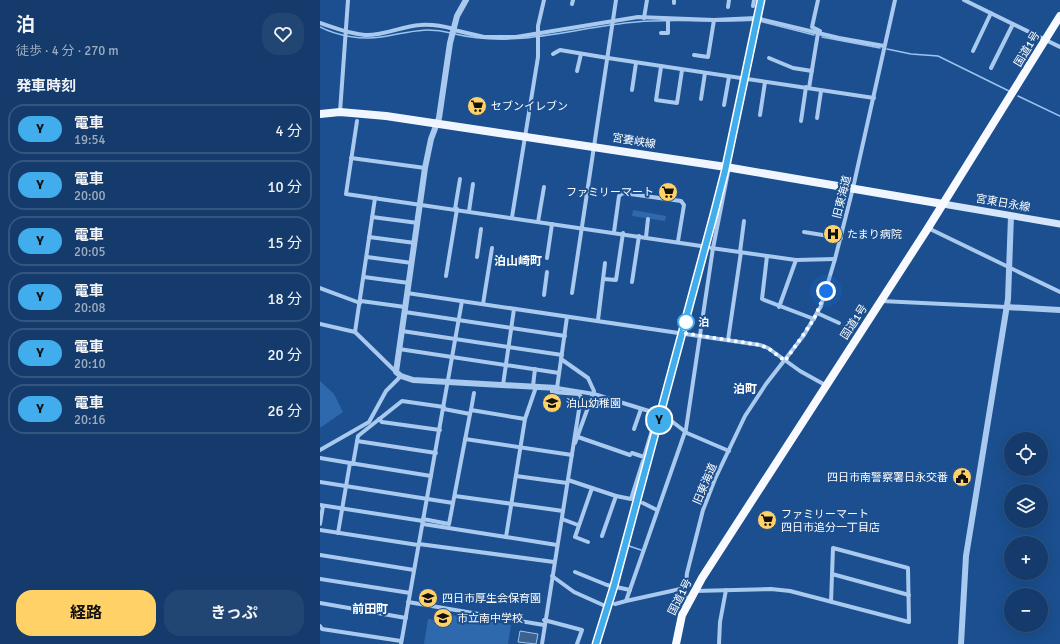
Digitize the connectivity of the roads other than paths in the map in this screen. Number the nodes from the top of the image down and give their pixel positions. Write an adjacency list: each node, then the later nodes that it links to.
1 (348, 0): 24 (street)
2 (466, 0): 23 (street)
3 (544, 0): 27 (street)
4 (616, 0): 21 (street)
5 (647, 0): 17 (street)
6 (729, 0): 14 (street)
7 (754, 0): 13 (street)
8 (818, 0): 26 (street)
9 (895, 0): 29 (street, 旧東海道)
10 (964, 0): 12 (street)
11 (977, 0): 12 (street)
12 (974, 5): 15 (street)
13 (753, 6)
14 (728, 7)
15 (991, 13): 22 (street); 31 (street)
16 (1060, 16): 28 (highway, 国道1号)
17 (644, 18): 18 (street); 21 (street)
18 (668, 21): 19 (street); 25 (street)
19 (713, 21): 26 (street); 34 (street)
20 (320, 23): 24 (street)
21 (613, 23): 27 (street); 35 (street)
22 (1013, 24): 28 (street); 39 (street)
23 (454, 31): 24 (street); 27 (street); 58 (street)
24 (346, 32): 52 (street)
25 (661, 33)
26 (820, 34): 29 (street); 42 (street)
27 (538, 36): 59 (street)
28 (1046, 40): 30 (street); 70 (highway, 国道1号)
29 (884, 46): 49 (street, 旧東海道)
30 (1060, 46)
31 (973, 52)
32 (553, 54): 33 (street)
33 (581, 54): 35 (street); 41 (street)
34 (694, 55)
35 (608, 58): 37 (street); 60 (street)
36 (769, 58): 42 (street)
37 (636, 63): 38 (street); 47 (street)
38 (661, 67): 40 (street); 40 (street)
39 (991, 68)
40 (682, 70): 43 (street)
41 (577, 71)
42 (812, 71): 46 (street)
43 (705, 73): 44 (street); 50 (street)
44 (729, 77): 45 (street); 51 (street)
45 (765, 82): 46 (street); 54 (street)
46 (808, 88): 48 (street); 57 (street)
47 (632, 90)
48 (821, 91): 49 (street); 55 (street)
49 (874, 98): 67 (street, 旧東海道)
50 (701, 99)
51 (724, 105)
52 (340, 112): 53 (main road, 宮妻峡線); 58 (main road, 宮妻峡線)
53 (320, 114)
54 (760, 115)
55 (817, 118)
56 (357, 121): 61 (street)
57 (801, 121)
58 (436, 124): 59 (main road, 宮妻峡線); 63 (street)
59 (525, 136): 60 (main road, 宮妻峡線); 75 (street)
60 (595, 146): 62 (main road, 宮妻峡線); 84 (street)
61 (351, 158): 63 (street); 68 (street)
62 (729, 167): 67 (main road, 宮妻峡線); 96 (street)
63 (425, 168): 69 (street)
64 (460, 179): 71 (street)
65 (473, 184): 72 (street)
66 (544, 187): 78 (street)
67 (854, 188): 70 (main road, 宮妻峡線); 91 (street, 旧東海道)
68 (375, 198): 69 (street); 74 (street)
69 (420, 204): 71 (street); 79 (street)
70 (943, 204): 73 (main road, 宮東日永線); 82 (highway, 国道1号)
71 (457, 210): 72 (street); 108 (street)
72 (469, 211): 75 (street)
73 (1011, 216): 81 (main road, 宮東日永線); 106 (street)
74 (372, 217): 79 (street); 88 (street)
75 (512, 217): 78 (street)
76 (648, 219): 89 (street)
77 (744, 221): 97 (street)
78 (538, 222): 80 (street)
79 (418, 223): 93 (street)
80 (552, 224): 84 (street); 101 (street)
81 (1060, 224)
82 (928, 228): 106 (street); 119 (highway, 国道1号)
83 (481, 229): 100 (street)
84 (582, 230): 85 (street); 116 (street)
85 (614, 232): 87 (street); 92 (street)
86 (804, 232): 91 (street)
87 (623, 235): 90 (street); 110 (street)
88 (369, 237): 93 (street); 99 (street)
89 (646, 237): 90 (street); 92 (street)
90 (639, 238): 111 (street)
91 (841, 238): 103 (street, 旧東海道)
92 (678, 241): 94 (street)
93 (415, 243): 104 (street)
94 (701, 246)
95 (492, 248): 121 (street)
96 (712, 248): 97 (street); 138 (street)
97 (741, 252): 98 (street); 140 (street)
98 (767, 256): 102 (street); 122 (street)
99 (367, 257): 104 (street); 109 (street)
100 (477, 257)
101 (547, 258)
102 (796, 260): 103 (street); 122 (street)
103 (835, 260): 127 (street, 旧東海道)
104 (412, 263): 112 (street)
105 (605, 263): 110 (street)
106 (1009, 268): 114 (street); 123 (street)
107 (547, 272): 117 (street)
108 (446, 276)
109 (364, 277): 112 (street); 120 (street)
110 (604, 279): 131 (street)
111 (632, 282)
112 (409, 283): 115 (street)
113 (320, 288): 120 (street)
114 (1060, 292)
115 (407, 293): 118 (street); 124 (street)
116 (572, 293)
117 (544, 295)
118 (462, 301): 121 (street); 130 (street)
119 (881, 301): 123 (street); 152 (highway, 国道1号)
120 (360, 302): 124 (street); 136 (street)
121 (483, 304): 125 (street)
122 (779, 307): 129 (street)
123 (1006, 307): 126 (street); 233 (street)
124 (405, 309): 130 (street); 135 (street)
125 (514, 309): 128 (street); 134 (street)
126 (1060, 310)
127 (817, 313): 129 (street, 旧東海道); 132 (street)
128 (567, 316): 131 (street); 137 (street)
129 (814, 319): 145 (street, 旧東海道)
130 (459, 320): 134 (street); 139 (street)
131 (598, 320): 138 (street)
132 (839, 322)
133 (320, 324): 136 (street)
134 (511, 328): 137 (street); 141 (street)
135 (402, 331): 139 (street); 142 (street)
136 (355, 332): 149 (street)
137 (565, 336): 144 (street)
138 (699, 336): 140 (street); 165 (street)
139 (456, 339): 141 (street); 143 (street)
140 (728, 340): 145 (street)
141 (509, 346): 144 (street); 146 (street)
142 (399, 349): 143 (street); 149 (street)
143 (453, 357): 146 (street); 150 (street)
144 (561, 357): 148 (street); 156 (street)
145 (785, 361): 152 (street); 172 (street, 旧東海道)
146 (506, 365): 147 (street); 151 (street)
147 (534, 369): 148 (street); 153 (street)
148 (559, 373): 154 (street)
149 (398, 374): 150 (street); 171 (street)
150 (449, 383): 151 (street); 157 (street)
151 (503, 385): 153 (street)
152 (827, 386): 215 (highway, 国道1号)
153 (534, 387): 154 (street); 162 (street)
154 (554, 388): 156 (street); 169 (street)
155 (474, 393): 159 (street)
156 (594, 394): 158 (street); 166 (street)
157 (444, 408): 159 (street); 161 (street); 164 (street)
158 (641, 408): 160 (street); 163 (street)
159 (470, 412): 162 (street); 167 (street)
160 (657, 414): 165 (street); 166 (street)
161 (380, 419): 164 (street); 168 (street)
162 (525, 419): 170 (street)
163 (634, 428)
164 (440, 430): 173 (street)
165 (685, 431): 172 (street); 192 (street)
166 (578, 437): 169 (street)
167 (465, 439): 170 (street); 184 (street)
168 (357, 441): 173 (street); 177 (street)
169 (574, 445): 174 (street)
170 (520, 447): 174 (street); 179 (street)
171 (320, 450)
172 (729, 451): 212 (street, 旧東海道)
173 (436, 453): 178 (street)
174 (572, 455): 181 (street)
175 (320, 458): 177 (street)
176 (643, 460): 185 (street)
177 (352, 464): 178 (street); 182 (street)
178 (431, 476): 186 (street)
179 (516, 476): 181 (street); 189 (street)
180 (320, 482): 182 (street)
181 (568, 482): 183 (street); 193 (street)
182 (346, 486): 186 (street); 191 (street)
183 (592, 488): 185 (street); 197 (street)
184 (455, 496): 187 (street); 189 (street)
185 (616, 496): 200 (street)
186 (427, 499): 187 (street); 195 (street)
187 (453, 503): 195 (street)
188 (642, 503): 192 (street)
189 (511, 505): 193 (street); 201 (street)
190 (322, 506): 191 (street); 196 (street)
191 (342, 509): 195 (street); 199 (street)
192 (657, 510): 213 (street)
193 (563, 511): 194 (street)
194 (562, 519): 197 (street); 204 (street)
195 (423, 521): 201 (street); 203 (street)
196 (320, 524)
197 (578, 525): 202 (street)
198 (320, 530): 199 (street)
199 (338, 533): 203 (street)
200 (602, 536)
201 (506, 537): 204 (street)
202 (588, 542)
203 (419, 544): 206 (street); 207 (street)
204 (557, 545): 206 (street)
205 (320, 555): 207 (street)
206 (554, 562): 210 (street)
207 (414, 570): 216 (street)
208 (575, 572): 213 (street)
209 (832, 574): 217 (street); 217 (street); 220 (street)
210 (552, 576): 224 (street); 226 (street)
211 (320, 579): 216 (street)
212 (685, 588): 218 (street); 222 (street, 旧東海道)
213 (630, 590): 218 (street)
214 (726, 590): 215 (street); 220 (street); 232 (street)
215 (696, 591): 222 (highway, 国道1号)
216 (410, 593): 219 (street)
217 (908, 595): 220 (street)
218 (626, 601): 223 (street)
219 (408, 602): 225 (street); 226 (street)
220 (831, 602)
221 (320, 603): 225 (street)
222 (687, 603): 231 (highway, 国道1号)
223 (615, 604)
224 (603, 605)
225 (406, 618): 228 (street)
226 (544, 622): 229 (street); 230 (street)
227 (320, 626): 228 (street)
228 (401, 643)
229 (542, 644)
230 (578, 644)
231 (676, 644)
232 (719, 644)
233 (961, 644)

